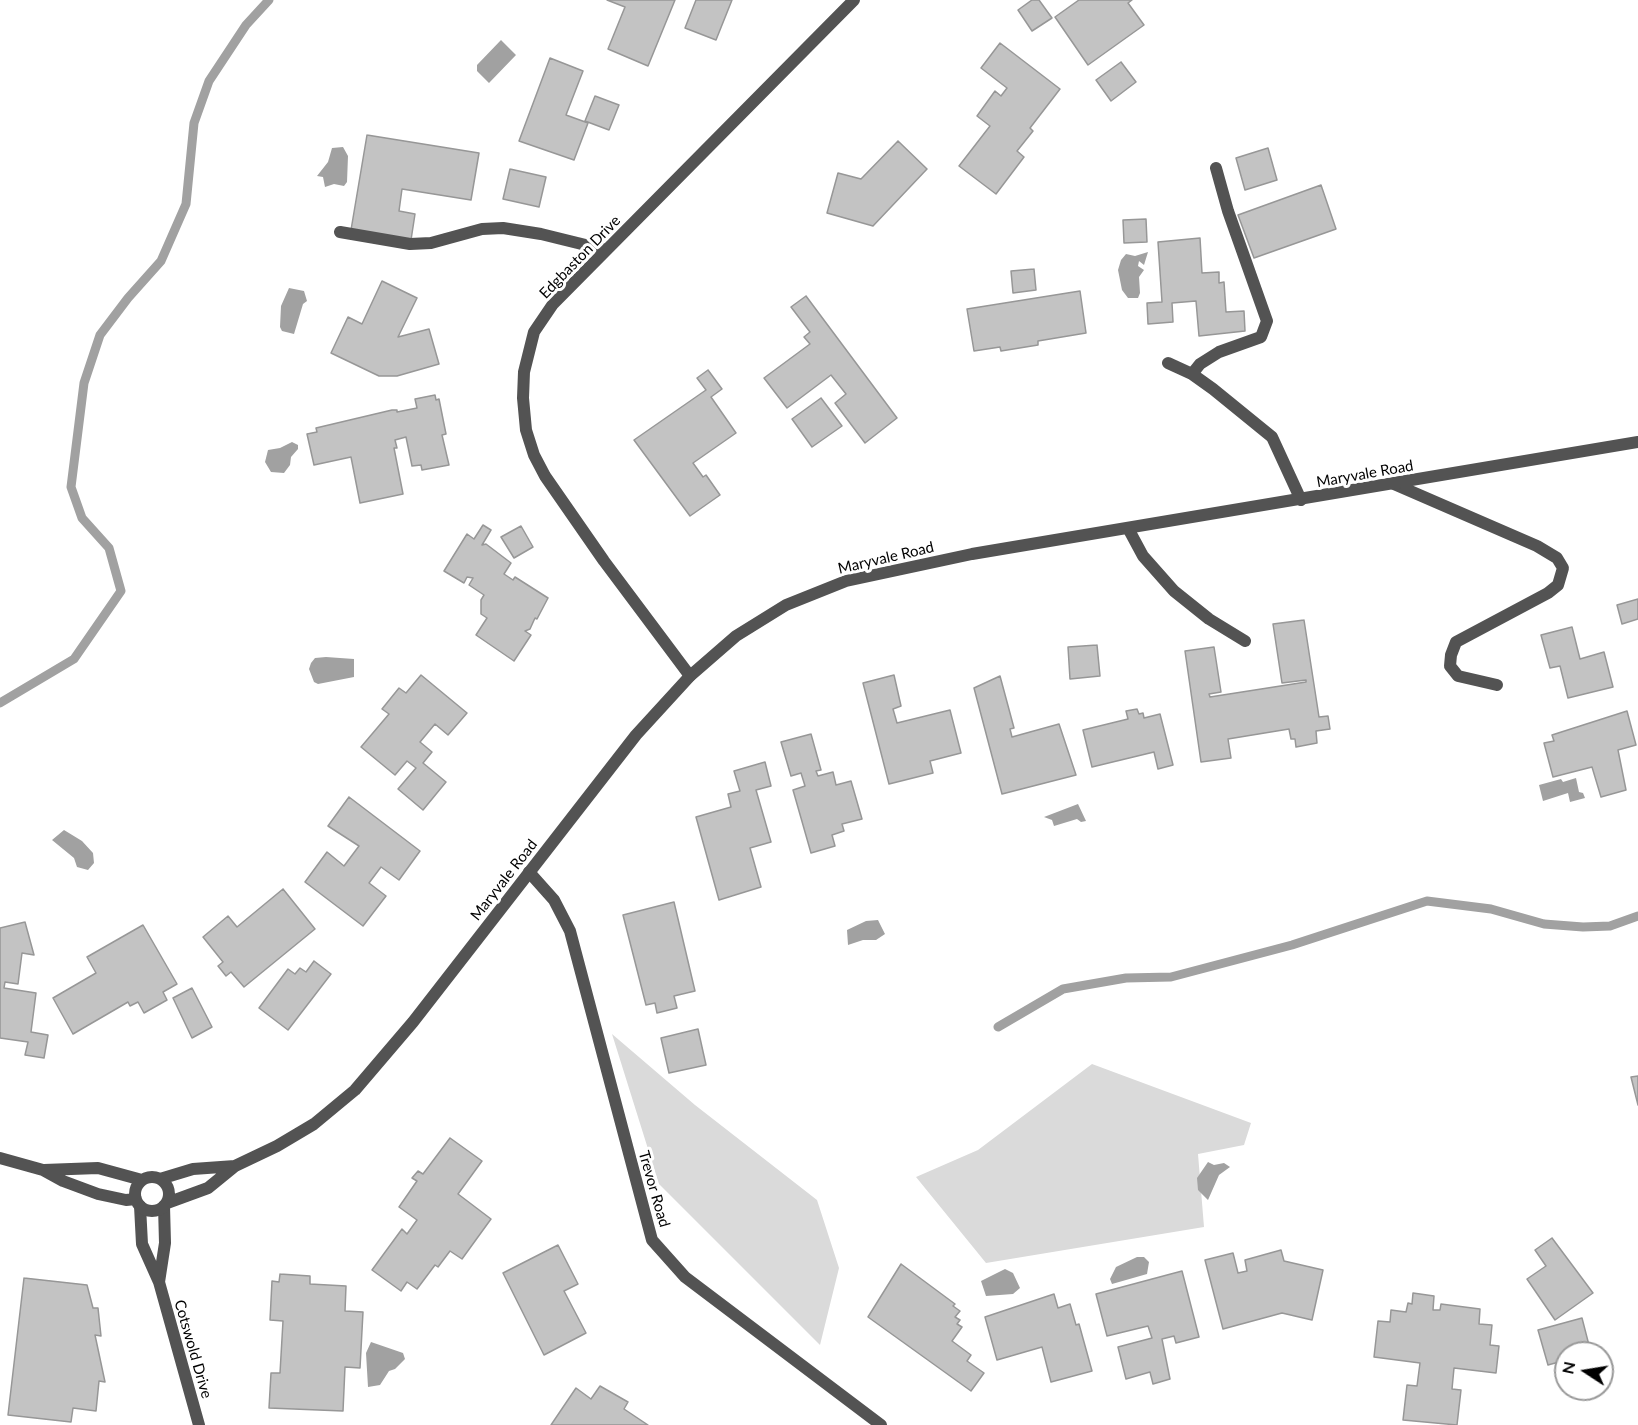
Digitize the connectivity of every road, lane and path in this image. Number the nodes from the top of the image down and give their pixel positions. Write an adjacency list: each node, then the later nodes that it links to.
1 (854, 0): 4 (street, Edgbaston Drive)
2 (1216, 168): 6 (street)
3 (340, 232): 4 (street)
4 (606, 250): 12 (street, Edgbaston Drive)
5 (1168, 363): 6 (street)
6 (1192, 374): 9 (street)
7 (1638, 442): 8 (street, Maryvale Road)
8 (1394, 484): 9 (street, Maryvale Road); 13 (street)
9 (1301, 500): 10 (street, Maryvale Road)
10 (1129, 530): 11 (street); 12 (street, Maryvale Road)
11 (1245, 641)
12 (690, 676): 14 (street, Maryvale Road)
13 (1497, 685)
14 (529, 873): 16 (street, Maryvale Road); 24 (street, Trevor Road)
15 (0, 1158): 17 (street)
16 (235, 1166): 18 (street, Maryvale Road); 21 (street, Maryvale Road)
17 (43, 1170): 19 (street); 20 (street)
18 (160, 1179): 19 (street); 21 (street)
19 (142, 1180): 20 (street)
20 (138, 1202): 21 (street); 22 (street, Cotswold Drive)
21 (166, 1204): 22 (street, Cotswold Drive)
22 (159, 1282): 23 (street, Cotswold Drive)
23 (199, 1425)
24 (881, 1425)

